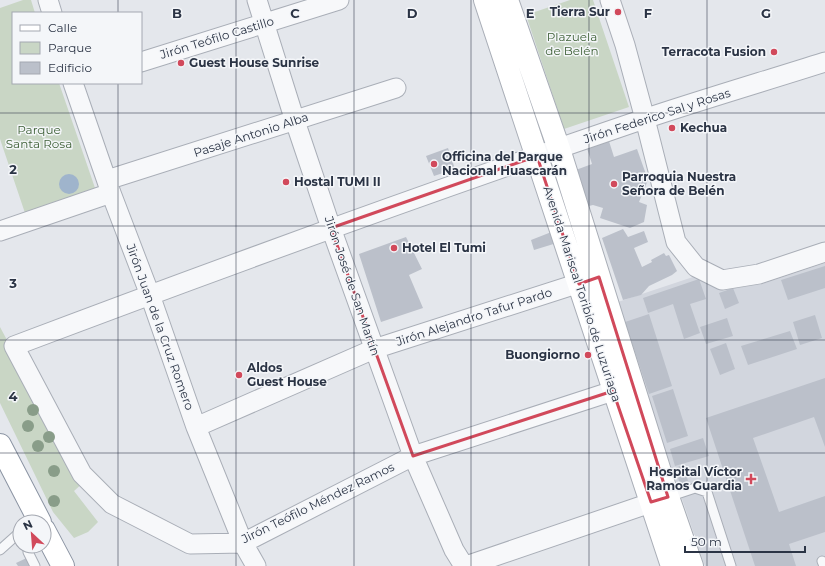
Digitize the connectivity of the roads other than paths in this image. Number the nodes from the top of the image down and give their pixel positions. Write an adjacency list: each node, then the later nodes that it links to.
1 (48, 0): 6 (street)
2 (257, 0): 7 (street, Jirón José de San Martín)
3 (339, 0): 7 (street, Jirón Teófilo Castillo)
4 (610, 0): 12 (street)
5 (495, 1): 14 (main road, Avenida Mariscal Toribio de Luzuriaga); 15 (main road, Avenida Mariscal Toribio de Luzuriaga)
6 (52, 12)
7 (265, 23): 8 (street, Jirón Teófilo Castillo); 13 (street, Jirón José de San Martín)
8 (142, 62)
9 (825, 62): 12 (street, Jirón Federico Sal y Rosas)
10 (73, 84): 16 (street, Jirón Juan de la Cruz Romero)
11 (396, 88): 13 (street, Pasaje Antonio Alba)
12 (645, 119): 14 (street, Jirón Federico Sal y Rosas); 19 (street)
13 (295, 121): 16 (street, Pasaje Antonio Alba); 17 (street, Jirón José de San Martín)
14 (559, 149): 15 (street, Jirón Federico Sal y Rosas); 20 (main road, Avenida Mariscal Toribio de Luzuriaga)
15 (537, 156): 17 (street, Jirón Federico Sal y Rosas); 20 (main road, Avenida Mariscal Toribio de Luzuriaga)
16 (109, 186): 18 (street, Pasaje Antonio Alba); 21 (street, Jirón Juan de la Cruz Romero)
17 (331, 228): 21 (street, Jirón Federico Sal y Rosas); 23 (street, Jirón José de San Martín)
18 (0, 231)
19 (825, 252)
20 (589, 280): 23 (street, Jirón Alejandro Tafur Pardo); 24 (main road, Avenida Mariscal Toribio de Luzuriaga); 28 (main road, Avenida Mariscal Toribio de Luzuriaga)
21 (150, 294): 22 (street, Jirón Federico Sal y Rosas); 25 (street, Jirón Juan de la Cruz Romero)
22 (14, 346): 31 (street, Jirón Teófilo Méndez Ramos)
23 (374, 349): 25 (street, Jirón Alejandro Tafur Pardo); 27 (street, Jirón José de San Martín)
24 (613, 391): 27 (street, Jirón Teófilo Méndez Ramos); 28 (main road, Avenida Mariscal Toribio de Luzuriaga)
25 (196, 427): 31 (street, Jirón Juan de la Cruz Romero)
26 (0, 445): 29 (main road)
27 (413, 456): 31 (street, Jirón Teófilo Méndez Ramos); 38 (street, Jirón José de San Martín)
28 (659, 499): 38 (street); 39 (main road, Avenida Mariscal Toribio de Luzuriaga); 40 (main road, Avenida Mariscal Toribio de Luzuriaga); 41 (lane)
29 (32, 514)
30 (12, 539): 32 (lane)
31 (243, 543): 37 (street, Jirón Juan de la Cruz Romero)
32 (0, 550)
33 (52, 550): 36 (main road)
34 (29, 554): 35 (lane)
35 (35, 566)
36 (62, 566)
37 (256, 566)
38 (465, 566)
39 (672, 566)
40 (692, 566)
41 (731, 566)

